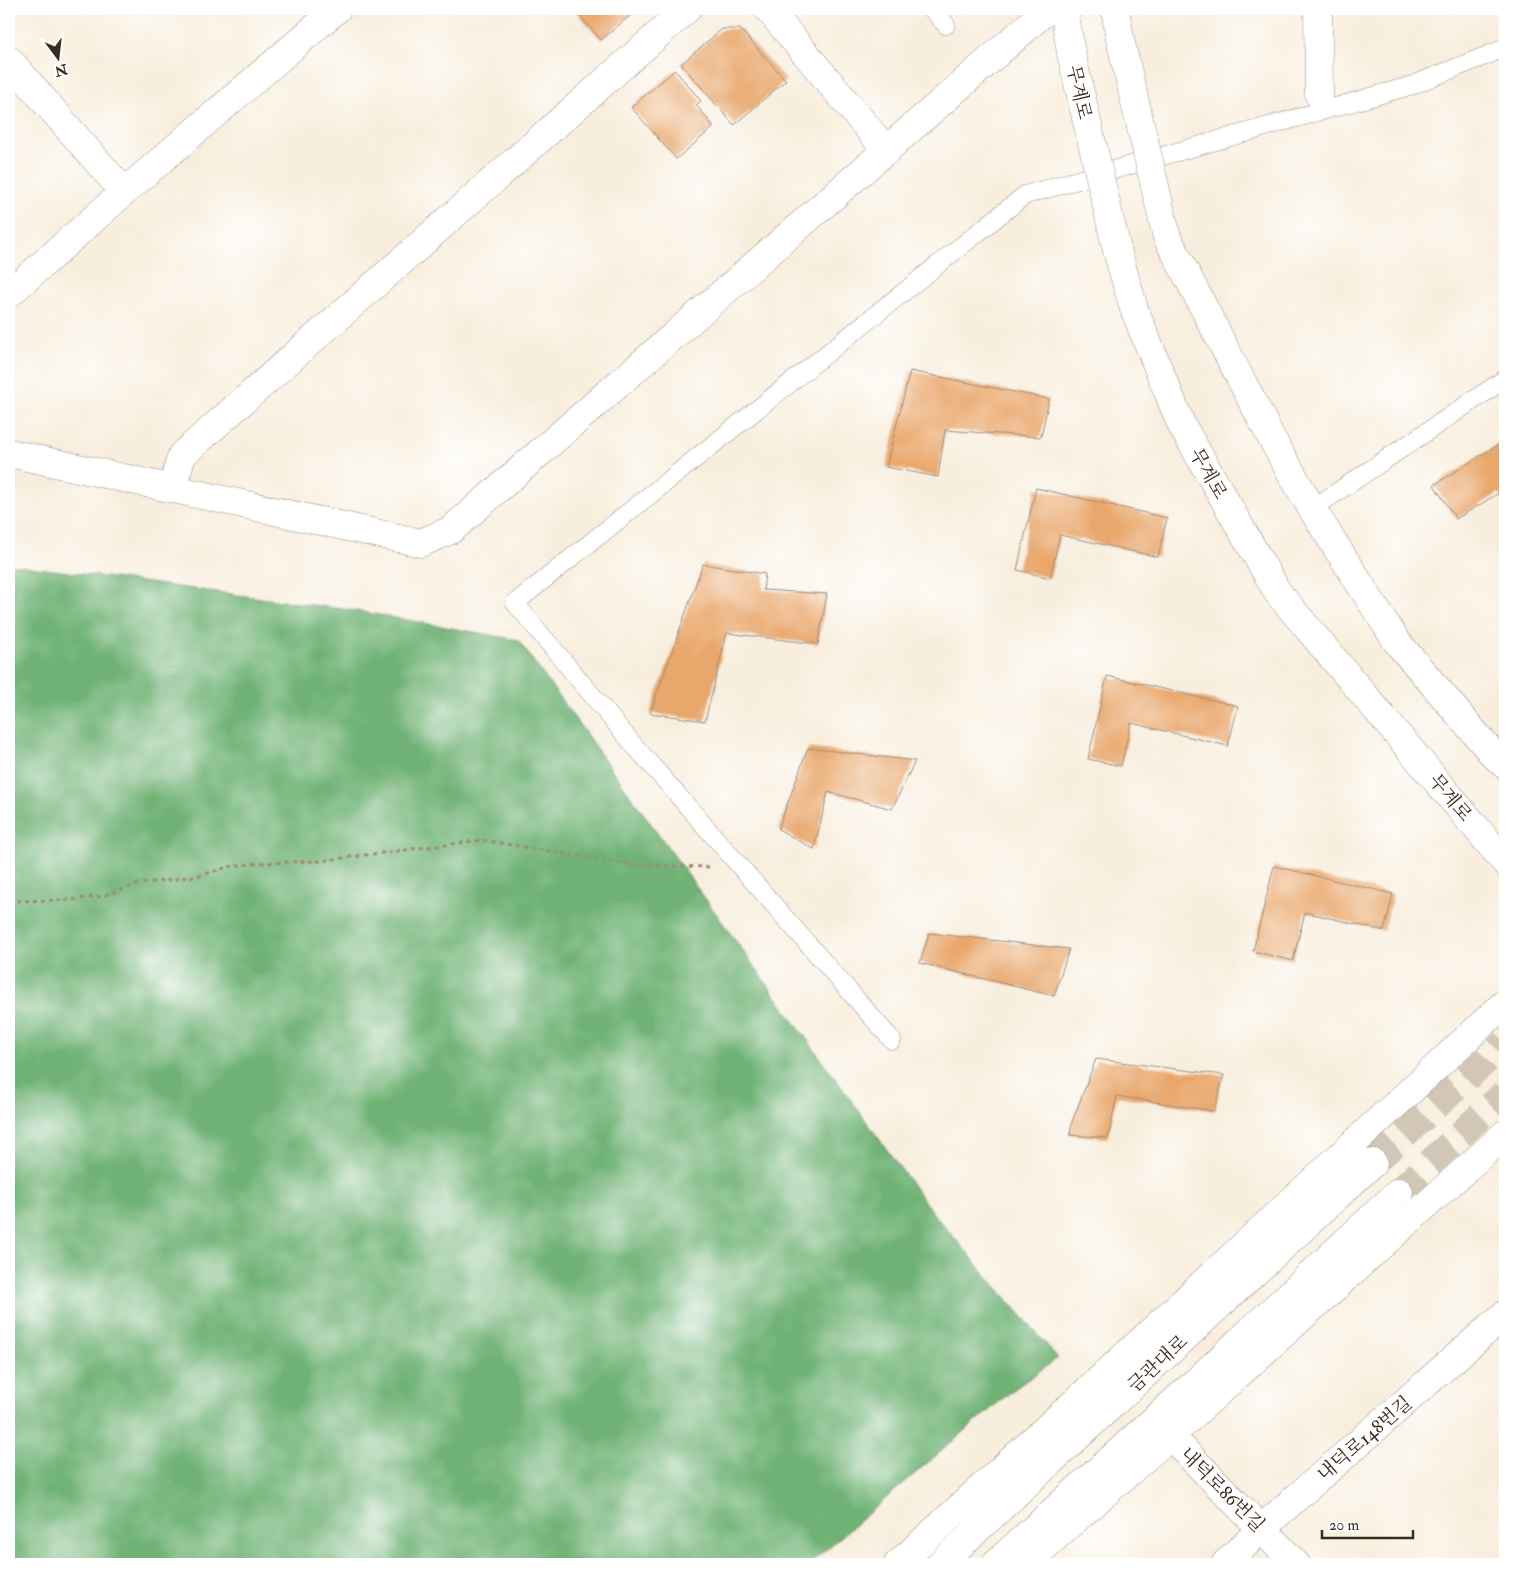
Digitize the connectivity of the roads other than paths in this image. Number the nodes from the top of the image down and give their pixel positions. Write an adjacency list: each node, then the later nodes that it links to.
1 (337, 9): 14 (main road)
2 (687, 9): 18 (main road)
3 (768, 9): 13 (main road)
4 (932, 9): 9 (lane)
5 (1048, 9): 13 (main road)
6 (1064, 9): 21 (main road, 무계로, bridge)
7 (1115, 9): 19 (main road, bridge)
8 (1318, 9): 12 (main road)
9 (946, 25)
10 (1505, 48): 23 (lane)
11 (9, 60): 14 (main road)
12 (1319, 95)
13 (887, 151): 18 (main road)
14 (124, 192): 15 (main road)
15 (9, 294)
16 (1505, 379): 19 (lane)
17 (9, 452): 18 (main road)
18 (172, 488)
19 (1312, 509): 20 (main road)
20 (1505, 765)
21 (1505, 862)
22 (1505, 1003): 30 (main road)
23 (892, 1040)
24 (1505, 1134): 28 (main road)
25 (1373, 1163): 31 (main road, 금관대로)
26 (1399, 1192): 32 (main road)
27 (1505, 1314): 29 (main road, 내덕로148번길)
28 (1170, 1436): 29 (main road, 내덕로86번길); 33 (main road)
29 (1262, 1528): 34 (main road, 내덕로148번길); 35 (main road, 내덕로86번길)
30 (898, 1564)
31 (940, 1564)
32 (996, 1564)
33 (1025, 1564)
34 (1225, 1564)
35 (1296, 1564)

